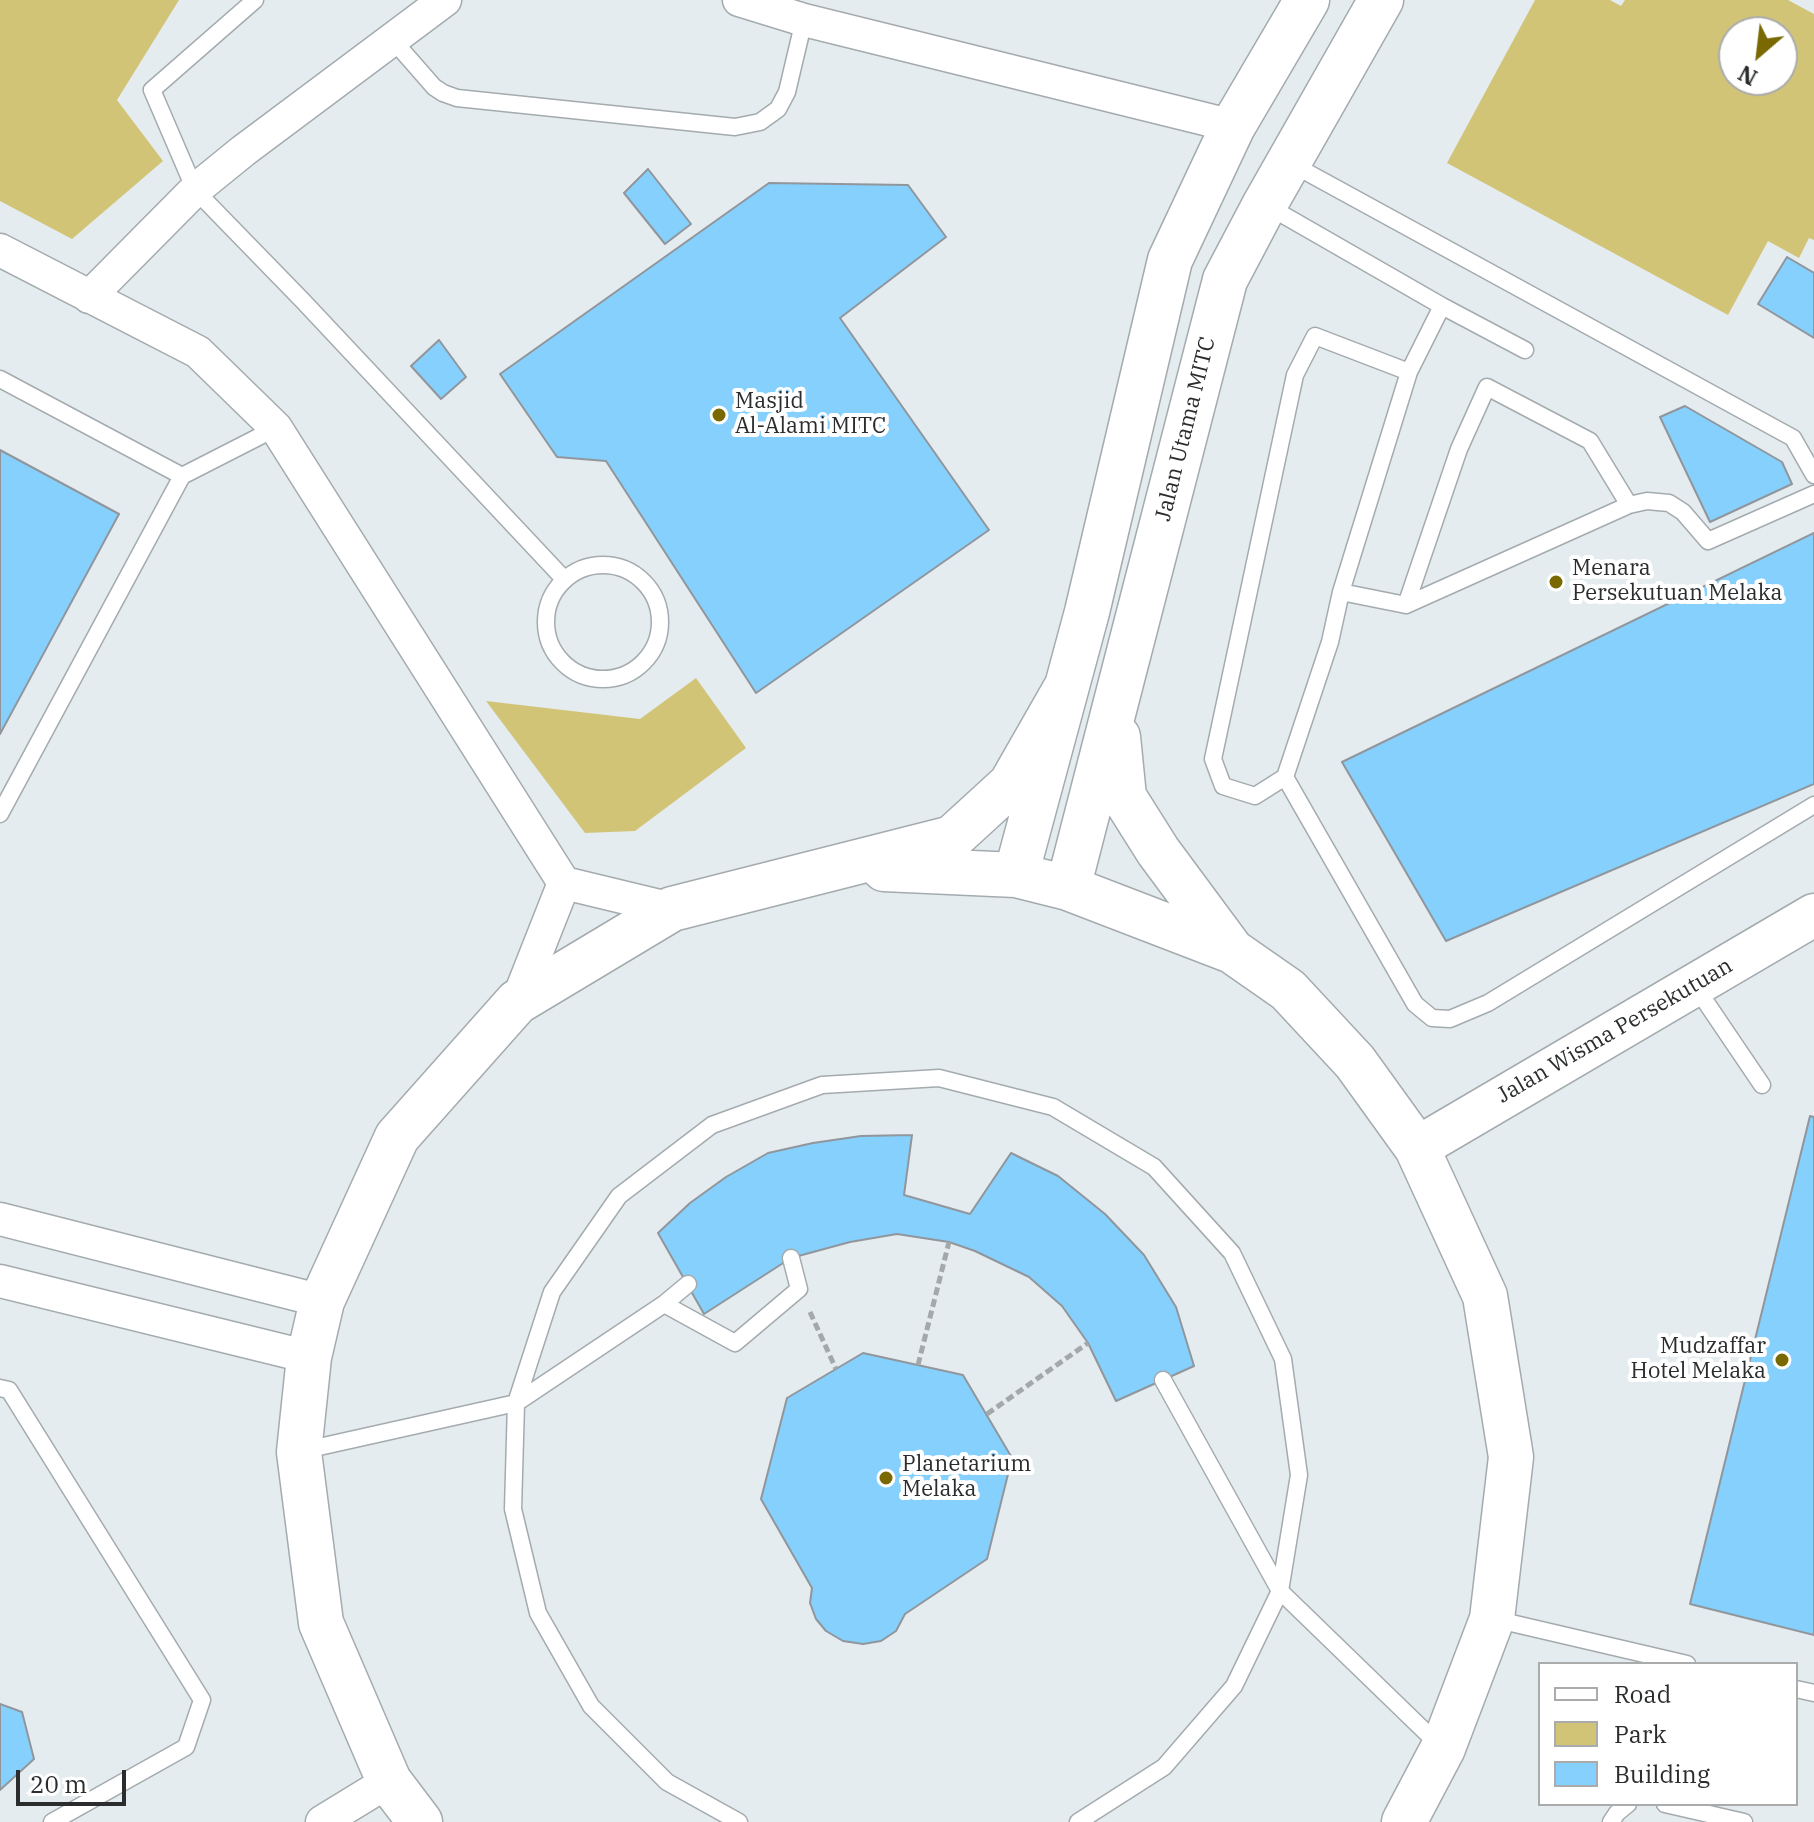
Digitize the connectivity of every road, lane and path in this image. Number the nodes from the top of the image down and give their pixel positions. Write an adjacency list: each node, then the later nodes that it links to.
1 (255, 0): 10 (lane)
2 (445, 0): 7 (street)
3 (739, 0): 6 (street)
4 (1307, 0): 8 (main road)
5 (1381, 0): 9 (main road, Jalan Utama MITC)
6 (804, 20): 7 (lane); 8 (street)
7 (392, 39): 10 (street)
8 (1233, 126): 26 (main road)
9 (1289, 162): 11 (main road, Jalan Utama MITC); 19 (lane)
10 (195, 190): 13 (street); 23 (lane)
11 (1265, 204): 14 (lane); 27 (main road, Jalan Utama MITC)
12 (0, 250): 13 (street)
13 (89, 297): 18 (street)
14 (1442, 306): 15 (lane); 16 (lane)
15 (1525, 350)
16 (1409, 372): 24 (lane); 28 (lane)
17 (0, 379): 20 (lane)
18 (276, 428): 20 (lane); 33 (street)
19 (1814, 475)
20 (182, 476): 30 (lane)
21 (1814, 494): 22 (lane)
22 (1629, 505): 25 (lane); 25 (lane)
23 (564, 579): 23 (lane)
24 (1341, 592): 25 (lane); 28 (lane)
25 (1406, 605)
26 (1067, 686): 31 (main road); 32 (main road)
27 (1115, 707): 34 (main road, Jalan Utama MITC); 37 (main road)
28 (1285, 777): 29 (lane)
29 (1814, 805)
30 (0, 814)
31 (842, 867): 32 (main road); 35 (main road)
32 (1016, 875): 34 (main road)
33 (564, 883): 35 (street); 39 (street)
34 (1068, 888): 37 (main road)
35 (672, 909): 39 (main road)
36 (1814, 915): 38 (street, Jalan Wisma Persekutuan)
37 (1232, 951): 41 (main road)
38 (1694, 985): 40 (lane); 41 (street, Jalan Wisma Persekutuan)
39 (517, 1002): 48 (main road)
40 (1762, 1085)
41 (1417, 1148): 60 (main road)
42 (0, 1219): 48 (street)
43 (949, 1242): 52 (path)
44 (791, 1258): 47 (lane)
45 (0, 1281): 51 (street)
46 (688, 1284): 49 (lane)
47 (799, 1289): 49 (lane); 53 (path)
48 (322, 1301): 51 (main road)
49 (664, 1304): 56 (lane)
50 (1088, 1343): 57 (path)
51 (309, 1357): 58 (main road)
52 (918, 1365)
53 (836, 1369)
54 (1163, 1380): 59 (lane)
55 (0, 1388): 67 (lane)
56 (516, 1403): 58 (lane); 59 (lane); 70 (lane)
57 (987, 1414)
58 (299, 1452): 63 (main road)
59 (1280, 1591): 62 (lane); 71 (lane)
60 (1492, 1619): 61 (lane); 62 (main road)
61 (1678, 1662)
62 (1443, 1748): 72 (main road)
63 (389, 1781): 68 (street); 69 (main road)
64 (1626, 1806): 73 (lane)
65 (1670, 1806): 66 (lane)
66 (1694, 1816): 74 (lane)
67 (52, 1822)
68 (322, 1822)
69 (420, 1822)
70 (739, 1822)
71 (1078, 1822)
72 (1404, 1822)
73 (1611, 1822)
74 (1744, 1822)

